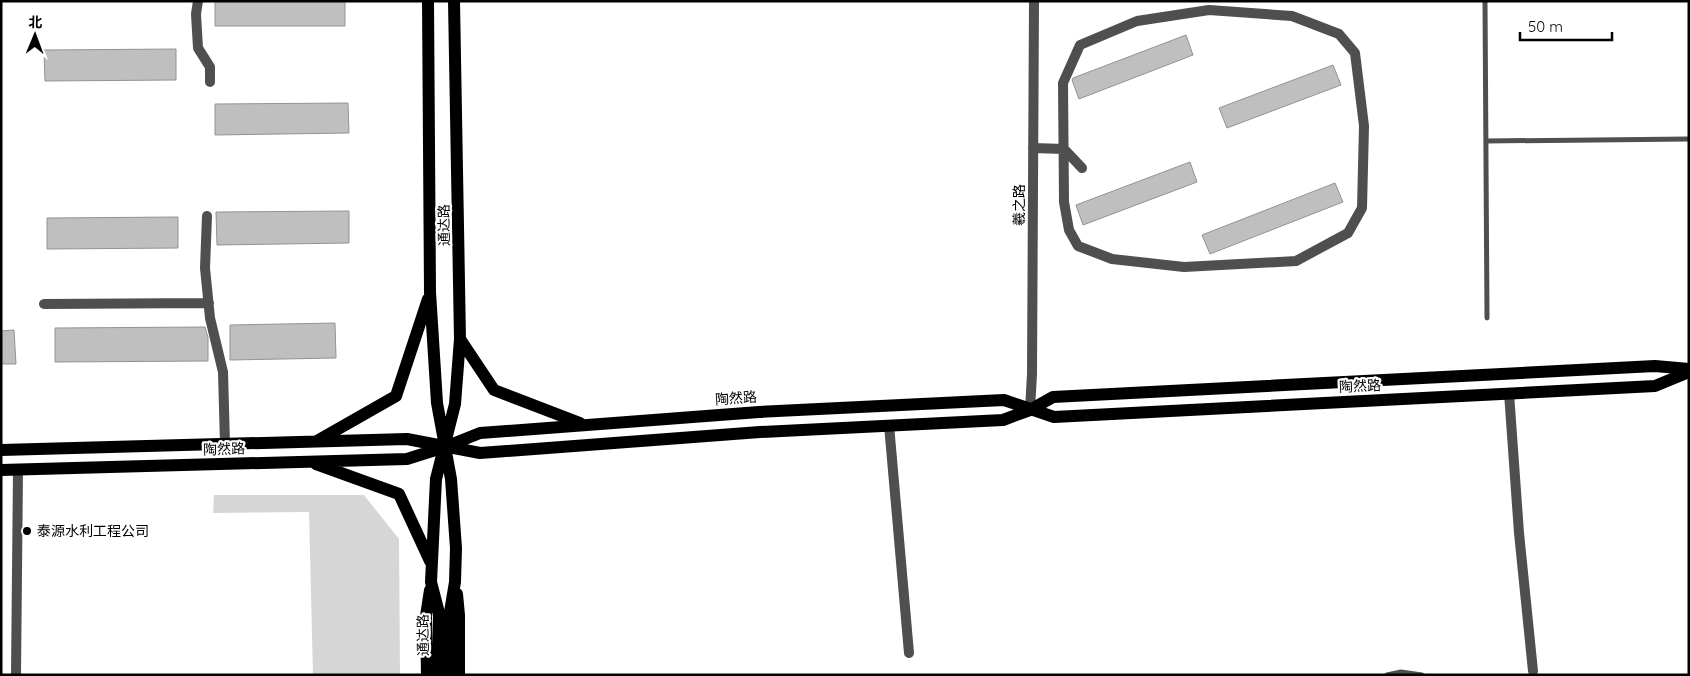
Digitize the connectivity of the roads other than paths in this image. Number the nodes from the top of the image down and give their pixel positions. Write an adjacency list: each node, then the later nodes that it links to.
1 (198, 1): 6 (street)
2 (428, 1): 13 (main road, 通达路)
3 (454, 1): 17 (main road, 通达路)
4 (1034, 1): 9 (street, 羲之路)
5 (1485, 1): 8 (lane)
6 (210, 82)
7 (1689, 139): 8 (lane)
8 (1486, 141): 16 (lane)
9 (1033, 148): 10 (street); 20 (street, 羲之路)
10 (1064, 149): 10 (street); 11 (street)
11 (1082, 168)
12 (207, 216): 15 (street)
13 (430, 292): 23 (main road); 25 (main road, 通达路)
14 (44, 304): 15 (street)
15 (208, 304): 24 (street)
16 (1487, 318)
17 (460, 339): 21 (main road); 25 (main road, 通达路)
18 (1689, 370): 19 (main road, 陶然路); 20 (main road, 陶然路)
19 (1509, 393): 20 (main road, 陶然路); 35 (street)
20 (1030, 410): 21 (main road, 陶然路); 22 (main road, 陶然路)
21 (585, 425): 25 (main road, 陶然路)
22 (890, 425): 25 (main road, 陶然路); 34 (street)
23 (315, 441): 24 (main road, 陶然路); 25 (main road, 陶然路)
24 (224, 444): 26 (main road, 陶然路)
25 (445, 447): 27 (main road, 陶然路); 30 (main road, 通达路); 32 (main road, 通达路)
26 (1, 450)
27 (309, 462): 29 (main road, 陶然路); 30 (main road)
28 (1, 470): 29 (main road, 陶然路)
29 (18, 470): 36 (street)
30 (431, 562): 31 (main road, 通达路)
31 (431, 582): 37 (main road); 38 (main road, 通达路)
32 (455, 582): 33 (main road); 39 (main road, 通达路)
33 (459, 615): 40 (main road); 41 (lane)
34 (909, 653)
35 (1533, 670)
36 (16, 675)
37 (427, 675)
38 (438, 675)
39 (450, 675)
40 (459, 675)
41 (464, 675)
42 (1387, 675): 43 (lane)
43 (1422, 675)

